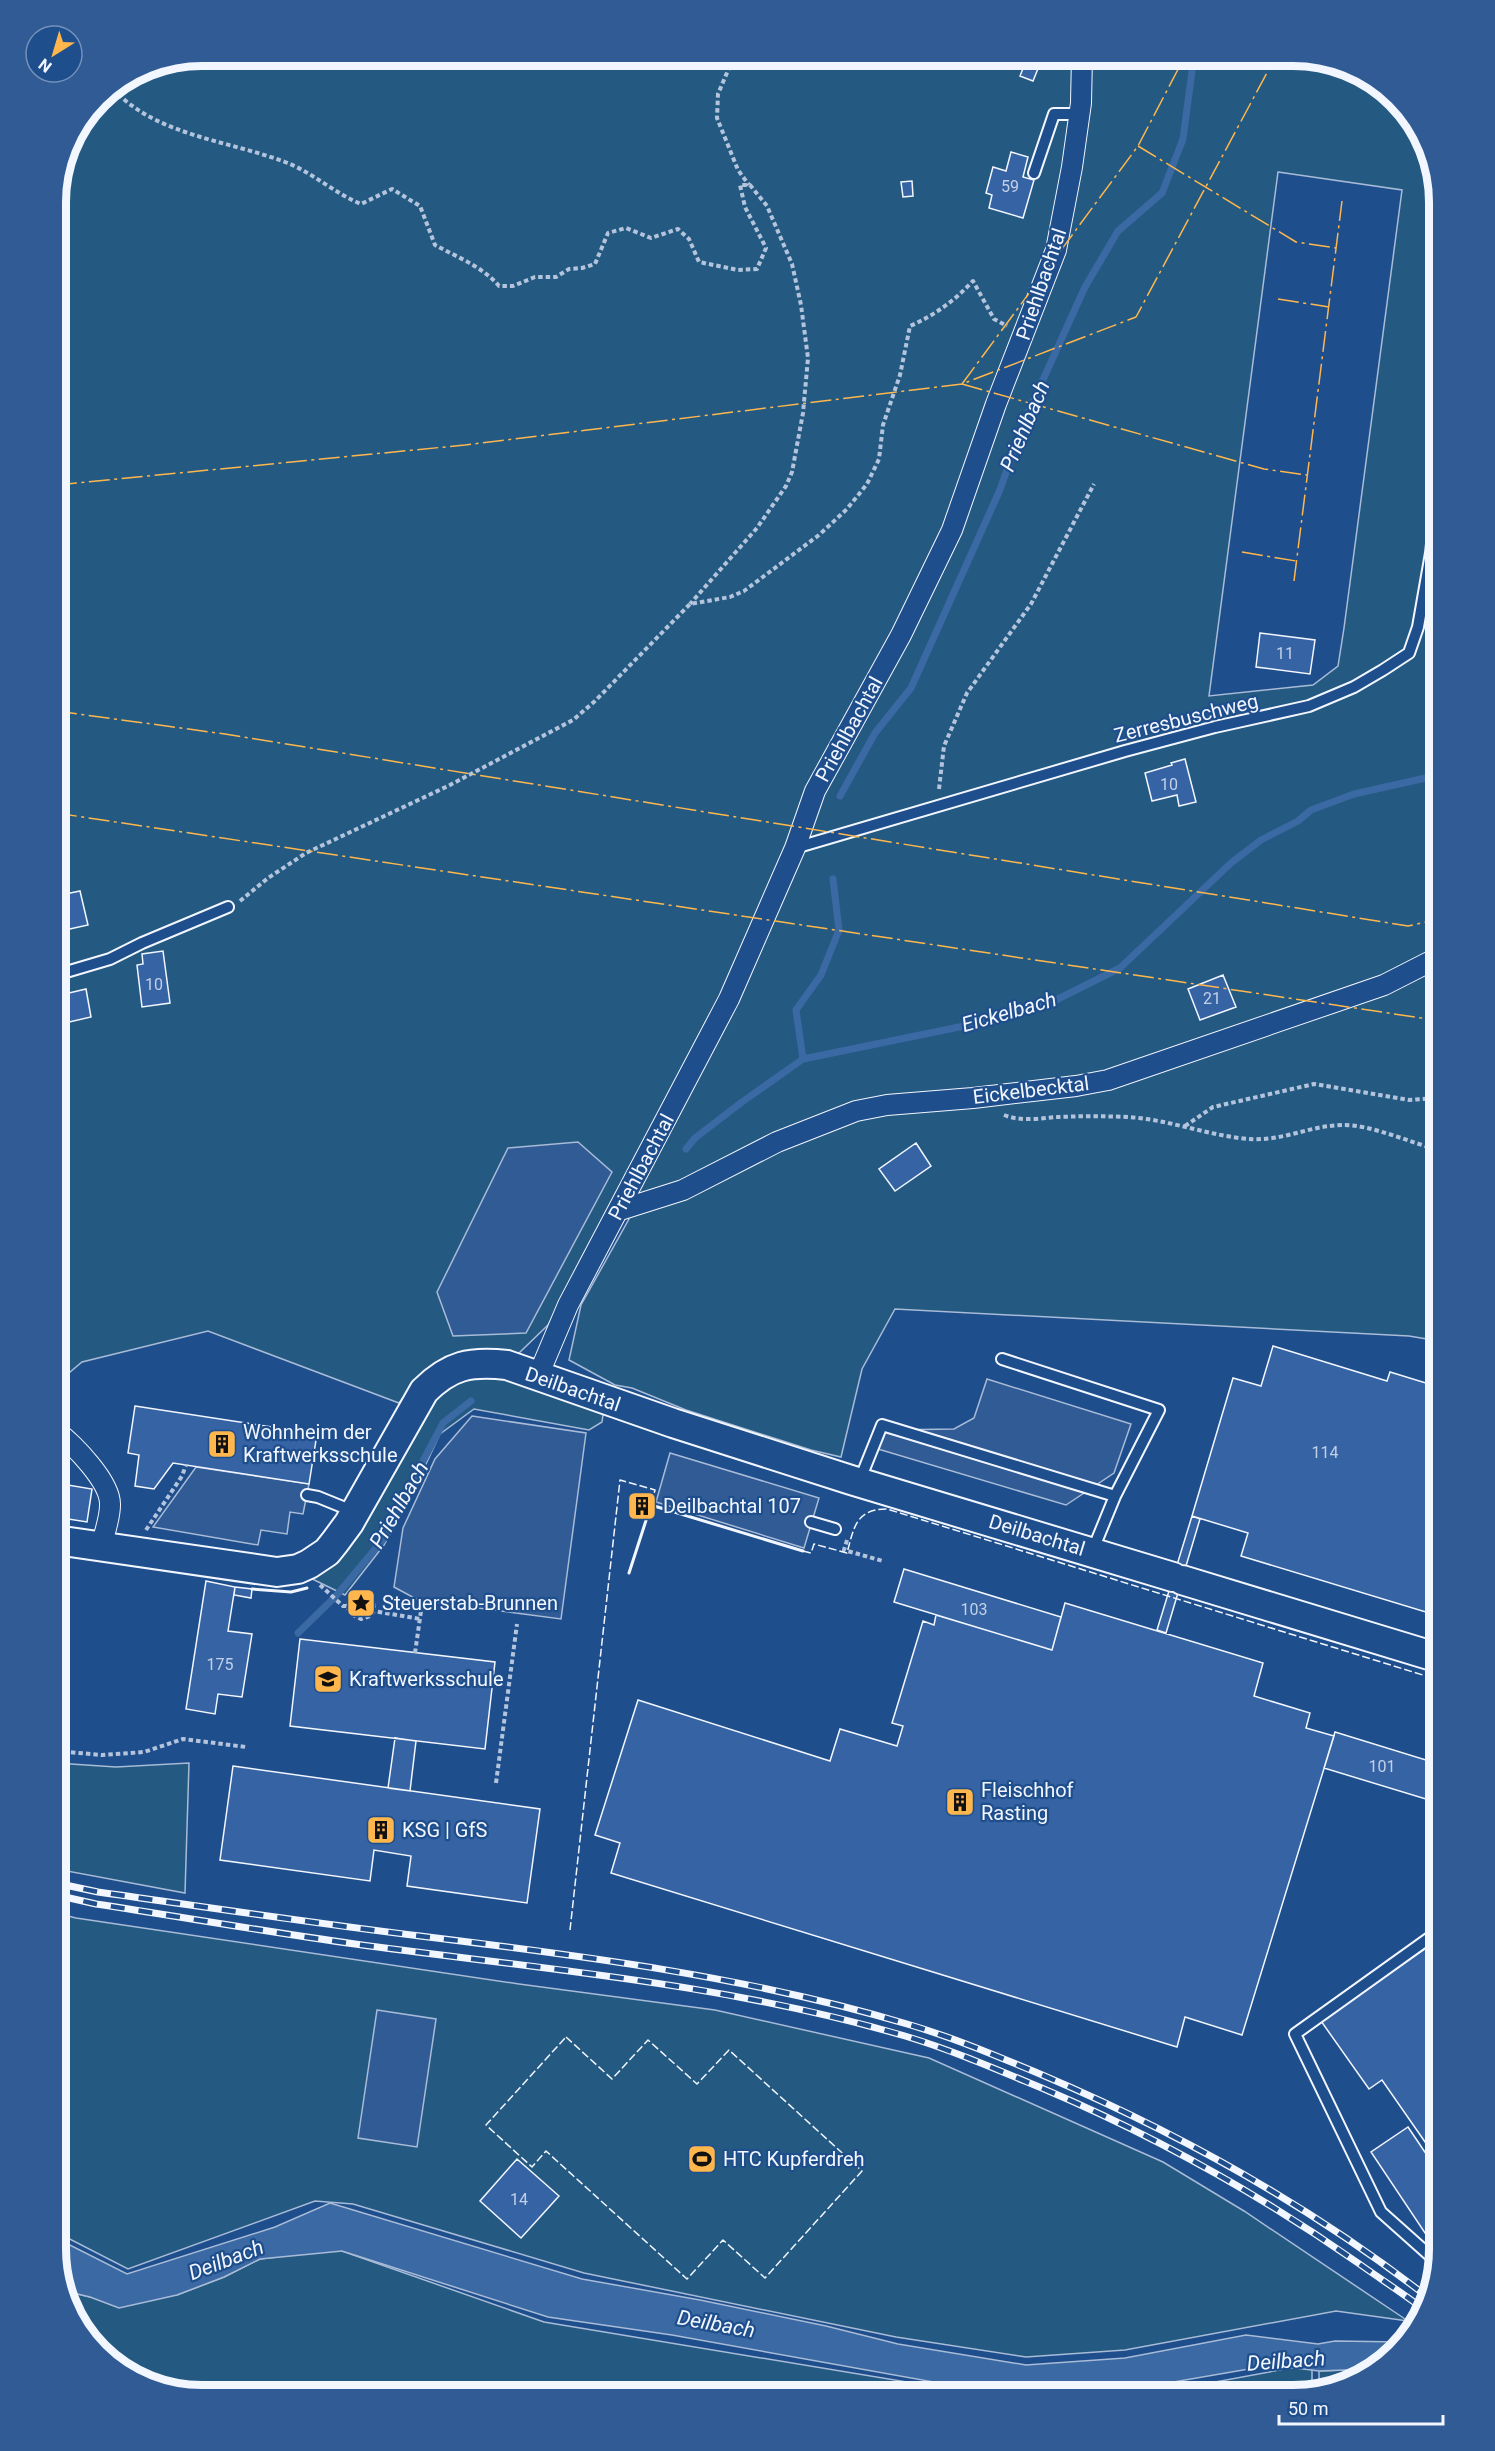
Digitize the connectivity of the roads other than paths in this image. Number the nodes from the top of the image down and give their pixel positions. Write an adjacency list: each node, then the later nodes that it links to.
1 (1081, 66): 2 (street, Priehlbachtal)
2 (1079, 114): 3 (lane); 5 (street, Priehlbachtal)
3 (1034, 173)
4 (1429, 564): 5 (lane, Zerresbuschweg)
5 (795, 848): 9 (street, Priehlbachtal)
6 (228, 908): 8 (lane)
7 (1429, 962): 9 (street, Eickelbecktal)
8 (66, 972)
9 (620, 1210): 11 (street, Priehlbachtal)
10 (1002, 1359): 15 (lane)
11 (538, 1376): 13 (street, Deilbachtal); 16 (street, Deilbachtal)
12 (66, 1440): 20 (street)
13 (859, 1482): 15 (lane); 21 (street, Deilbachtal)
14 (307, 1495): 16 (lane)
15 (1115, 1496): 21 (lane)
16 (355, 1512): 20 (street, Deilbachtal)
17 (812, 1522): 18 (lane)
18 (835, 1529)
19 (66, 1541): 20 (street, Deilbachtal)
20 (101, 1546)
21 (1092, 1552): 22 (street, Deilbachtal)
22 (1429, 1655)
23 (1429, 1939): 24 (lane)
24 (1429, 2255)

